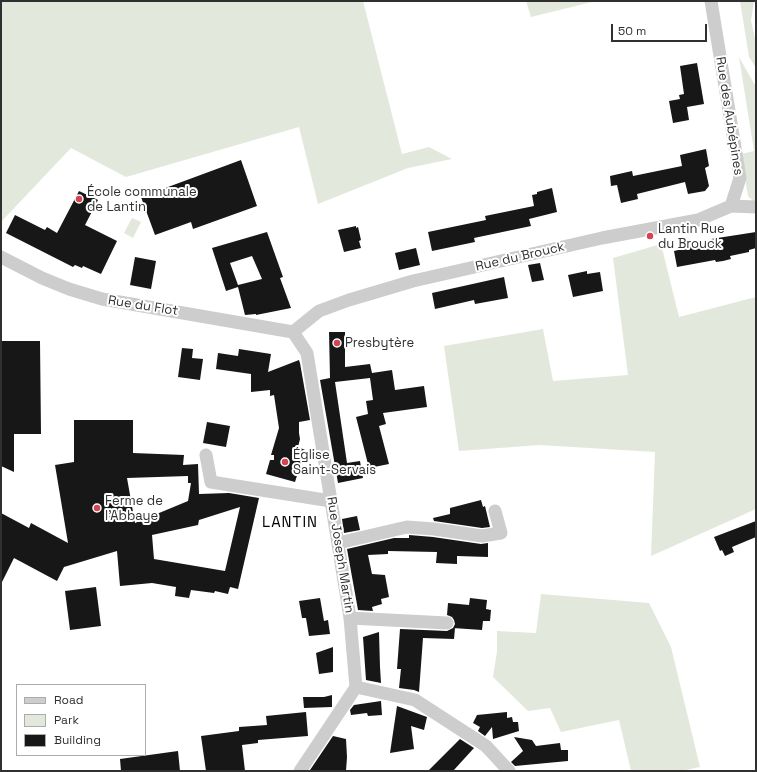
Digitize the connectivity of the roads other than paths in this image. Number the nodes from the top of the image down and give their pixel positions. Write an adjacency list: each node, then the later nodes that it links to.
1 (711, 1): 2 (street, Rue des Aubépines)
2 (731, 206): 3 (street, Rue du Brouck); 5 (street, Rue du Brouck)
3 (756, 207)
4 (1, 257): 5 (street, Rue du Flot)
5 (293, 332): 7 (street, Rue Joseph Martin)
6 (206, 455): 7 (street)
7 (331, 500): 9 (street, Rue Joseph Martin)
8 (495, 511): 9 (street)
9 (338, 543): 10 (street, Rue Joseph Martin)
10 (350, 618): 11 (street); 12 (street, Rue Joseph Martin)
11 (447, 623)
12 (356, 687): 13 (street); 14 (street)
13 (300, 771)
14 (509, 771)

